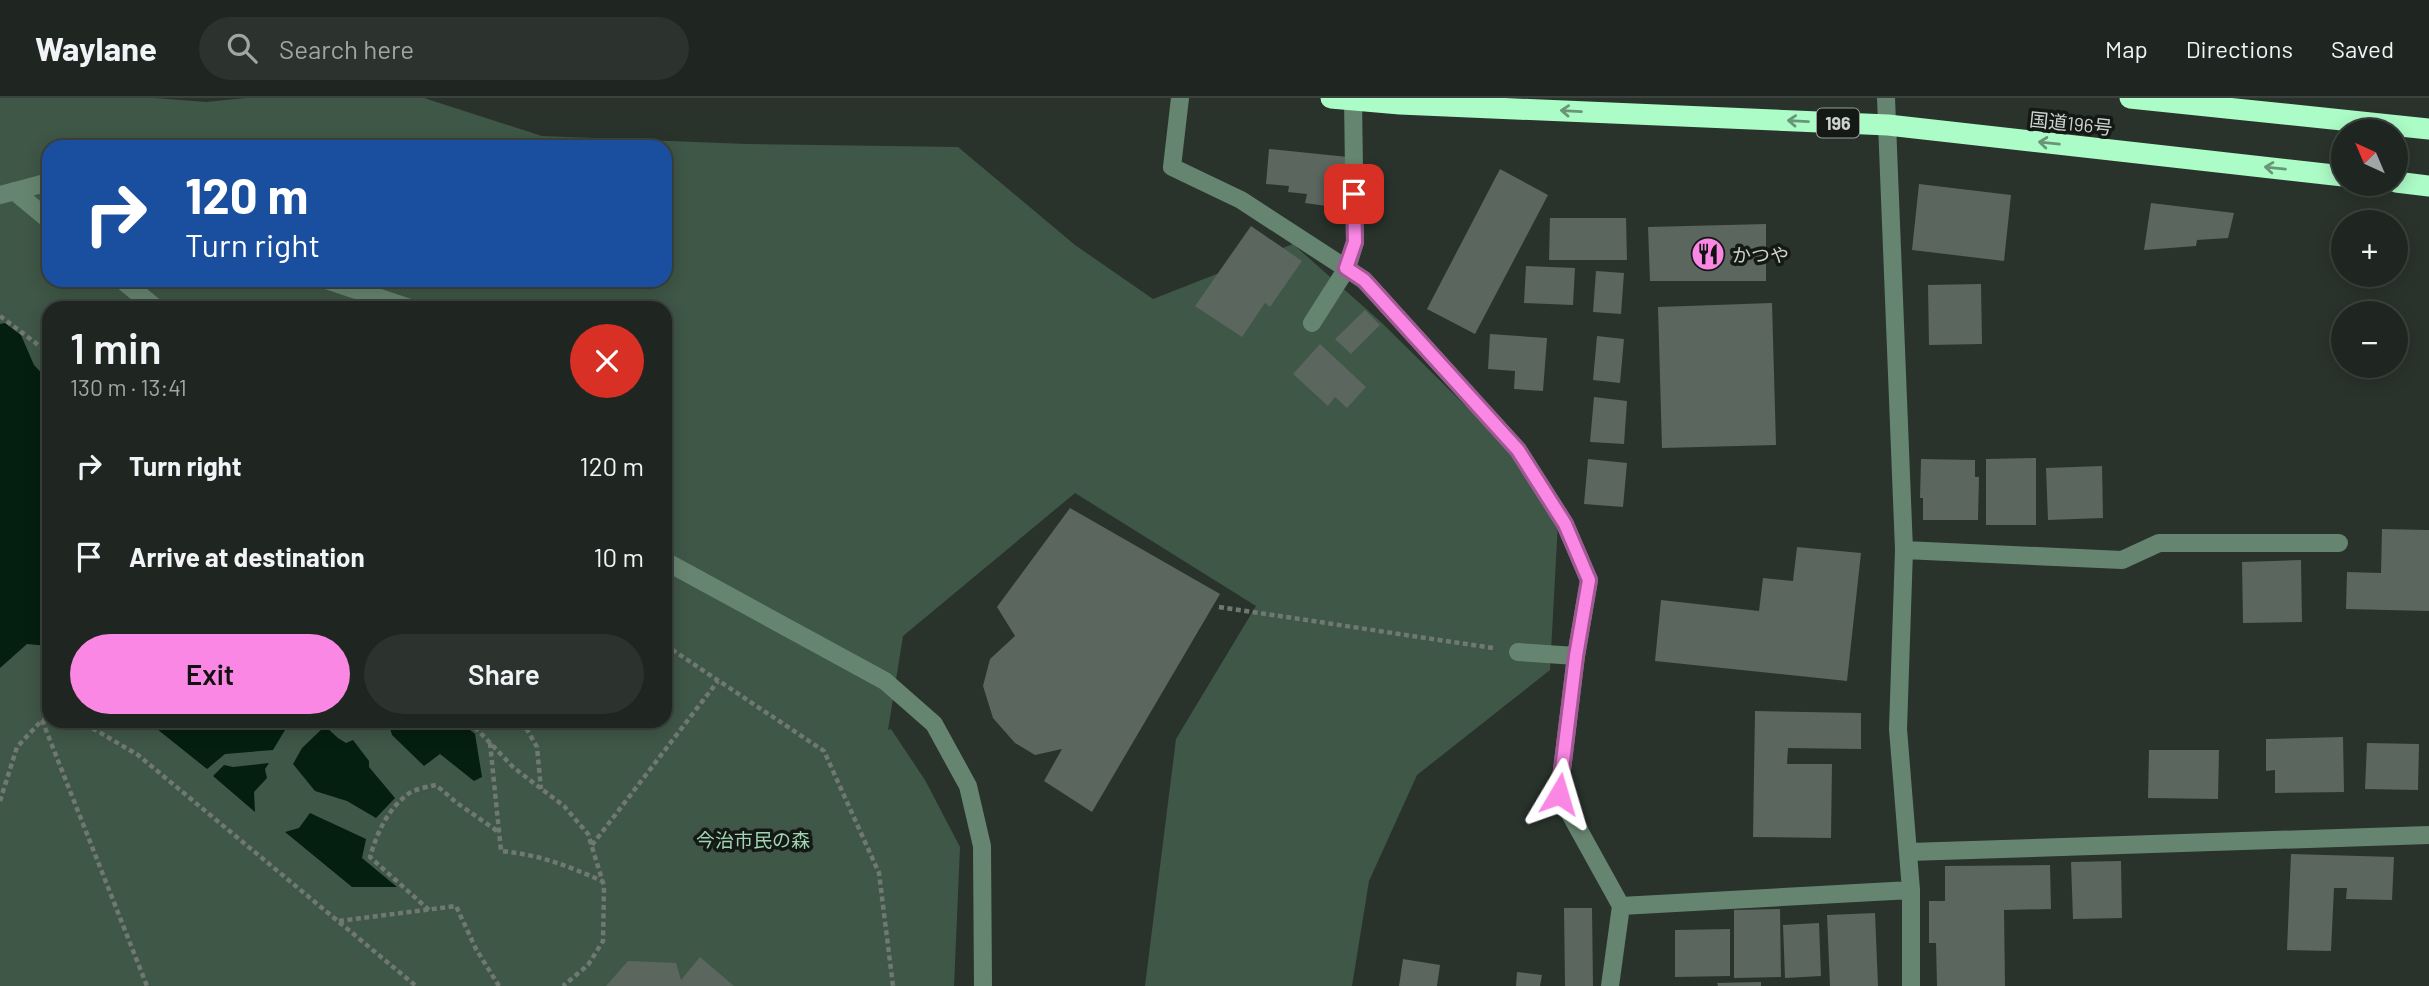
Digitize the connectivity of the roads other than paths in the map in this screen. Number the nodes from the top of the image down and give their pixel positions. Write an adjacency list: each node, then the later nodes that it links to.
1 (1181, 98): 14 (street)
2 (1331, 98): 5 (highway, 国道196号 / 196)
3 (1886, 98): 6 (street)
4 (2130, 98): 7 (highway, 国道196号)
5 (1353, 99): 6 (highway, 国道196号 / 196, one-way to 5); 14 (street)
6 (1888, 125): 8 (highway, 国道196号 / 196, one-way to 6); 21 (street)
7 (2429, 129)
8 (2331, 175)
9 (2408, 183): 11 (highway)
10 (42, 184): 12 (street)
11 (2429, 186)
12 (7, 193): 13 (street)
13 (42, 216)
14 (1346, 268): 19 (street); 24 (street)
15 (130, 287): 17 (street)
16 (347, 287): 18 (street)
17 (148, 301)
18 (389, 301)
19 (1311, 323)
20 (2339, 543): 21 (street)
21 (1904, 550): 26 (street)
22 (672, 565): 29 (street)
23 (1518, 652): 24 (street)
24 (1576, 656): 28 (street)
25 (2429, 835): 26 (street)
26 (1909, 852): 27 (street)
27 (1911, 890): 28 (street); 31 (street)
28 (1621, 906): 30 (street)
29 (983, 986)
30 (1610, 986)
31 (1911, 986)

